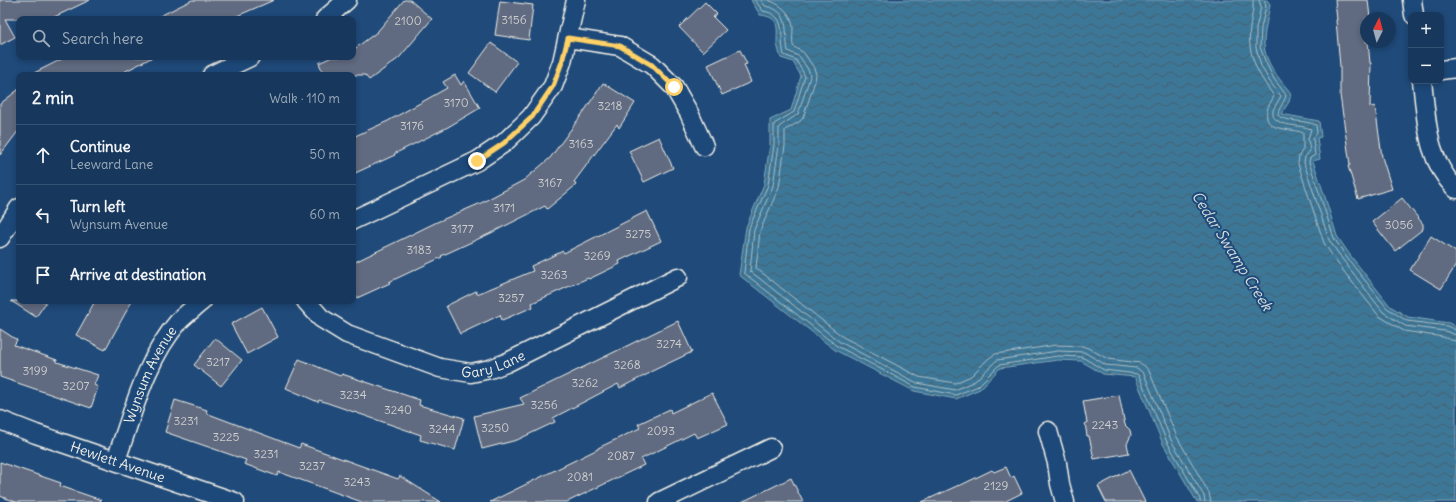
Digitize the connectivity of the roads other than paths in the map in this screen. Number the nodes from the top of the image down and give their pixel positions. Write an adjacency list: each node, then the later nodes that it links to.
1 (347, 0): 5 (street)
2 (576, 0): 6 (street)
3 (1412, 0): 4 (street)
4 (1414, 12)
5 (328, 16)
6 (568, 38): 12 (street); 15 (street)
7 (244, 60): 10 (street)
8 (1456, 68): 9 (street)
9 (1444, 70)
10 (218, 72)
11 (1422, 84): 13 (street)
12 (704, 146)
13 (1456, 189)
14 (16, 213): 16 (street)
15 (356, 219)
16 (0, 238)
17 (678, 277): 19 (street, Gary Lane)
18 (199, 304): 23 (street, Wynsum Avenue)
19 (309, 304)
20 (0, 420): 23 (street, Hewlett Avenue)
21 (1048, 431): 26 (street)
22 (771, 448): 25 (street)
23 (116, 460): 24 (street, Hewlett Avenue)
24 (235, 502)
25 (658, 502)
26 (1065, 502)

